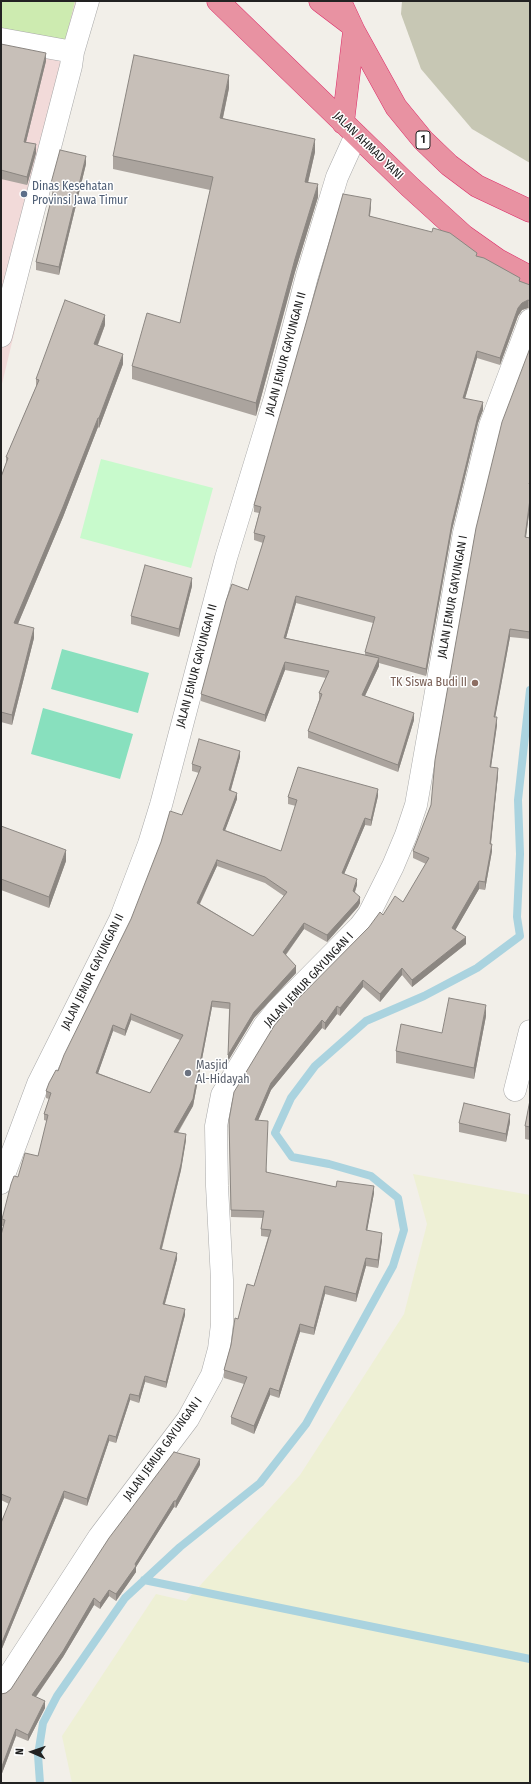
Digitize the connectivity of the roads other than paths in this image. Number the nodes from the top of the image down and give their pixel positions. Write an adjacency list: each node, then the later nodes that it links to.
1 (88, 1): 8 (street)
2 (218, 1): 9 (highway, JALAN AHMAD YANI)
3 (320, 1): 6 (highway)
4 (340, 1): 6 (highway, 1)
5 (351, 1): 6 (highway)
6 (353, 28): 9 (highway); 10 (highway, 1)
7 (1, 39): 8 (street)
8 (73, 52): 13 (street)
9 (350, 129): 11 (highway, JALAN AHMAD YANI); 16 (street, JALAN JEMUR GAYUNGAN II)
10 (530, 211)
11 (530, 277)
12 (530, 320): 17 (street, JALAN JEMUR GAYUNGAN I)
13 (1, 336)
14 (530, 1031): 15 (street)
15 (515, 1090)
16 (1, 1183)
17 (1, 1688)

